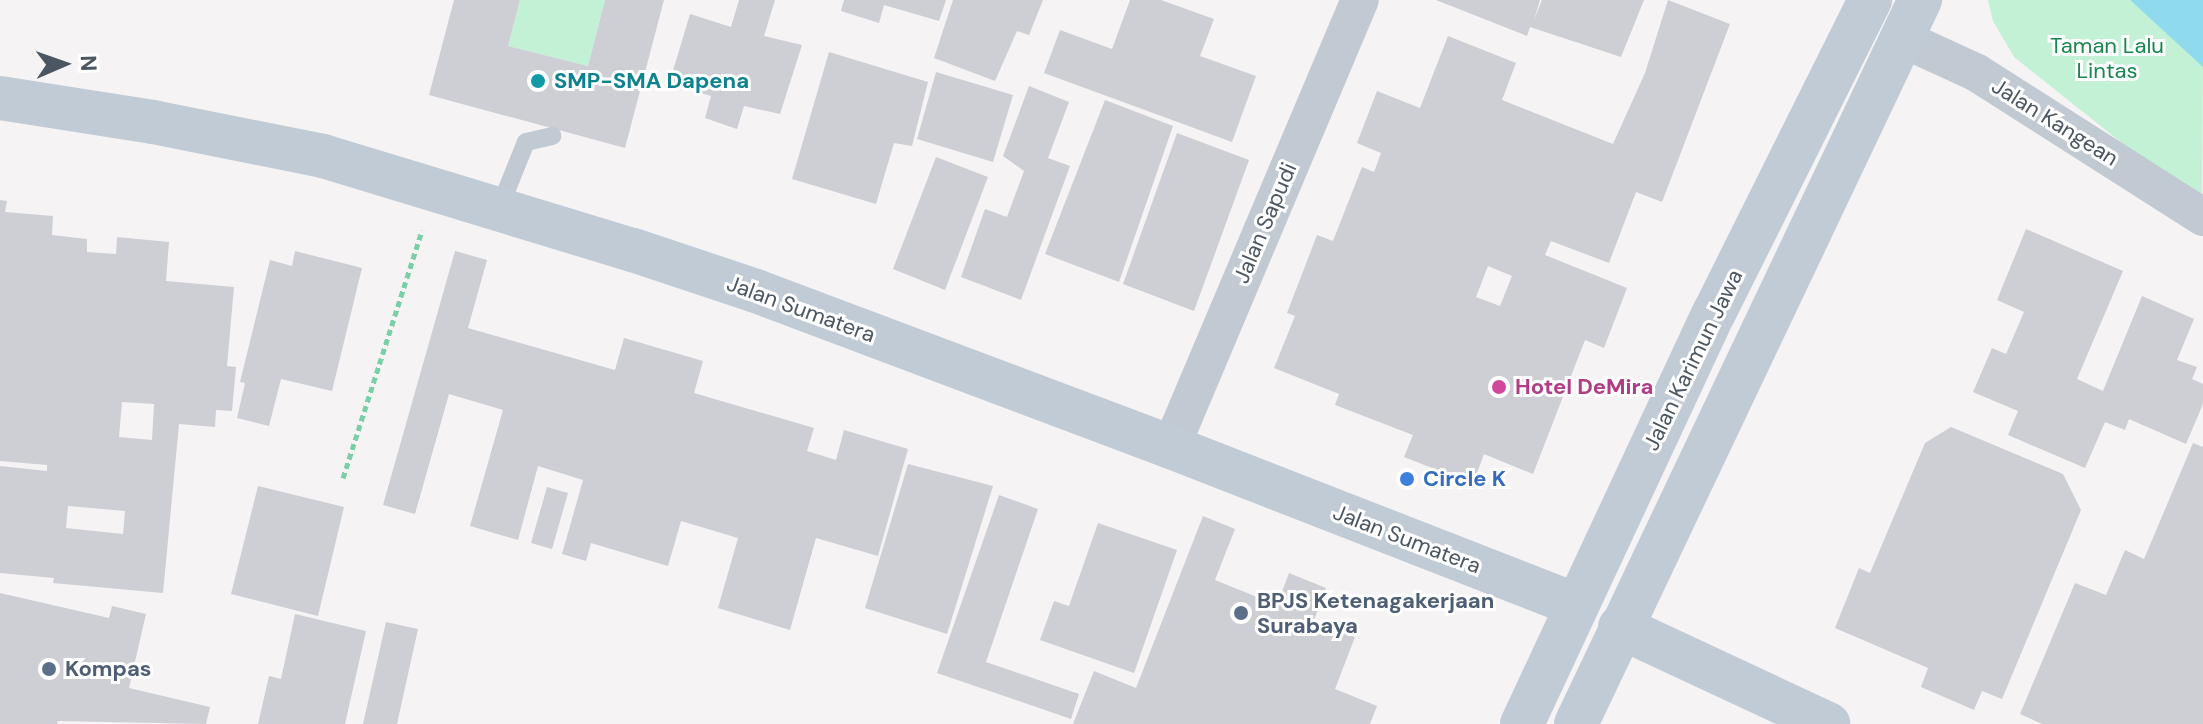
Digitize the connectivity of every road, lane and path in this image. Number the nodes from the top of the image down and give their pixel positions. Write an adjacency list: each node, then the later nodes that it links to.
1 (1360, 0): 10 (street, Jalan Sapudi)
2 (1870, 0): 12 (street, Jalan Karimun Jawa)
3 (1920, 0): 4 (street)
4 (1901, 38): 9 (street, Jalan Kangean); 13 (street)
5 (0, 98): 7 (street, Jalan Sumatera)
6 (552, 136): 8 (lane)
7 (436, 188): 8 (street, Jalan Sumatera); 11 (path)
8 (499, 209): 10 (street, Jalan Sumatera)
9 (2203, 217)
10 (1171, 447): 12 (street, Jalan Sumatera)
11 (343, 478)
12 (1576, 605): 14 (street, Jalan Karimun Jawa)
13 (1620, 627): 15 (street); 16 (street)
14 (1522, 724)
15 (1576, 724)
16 (1828, 724)

